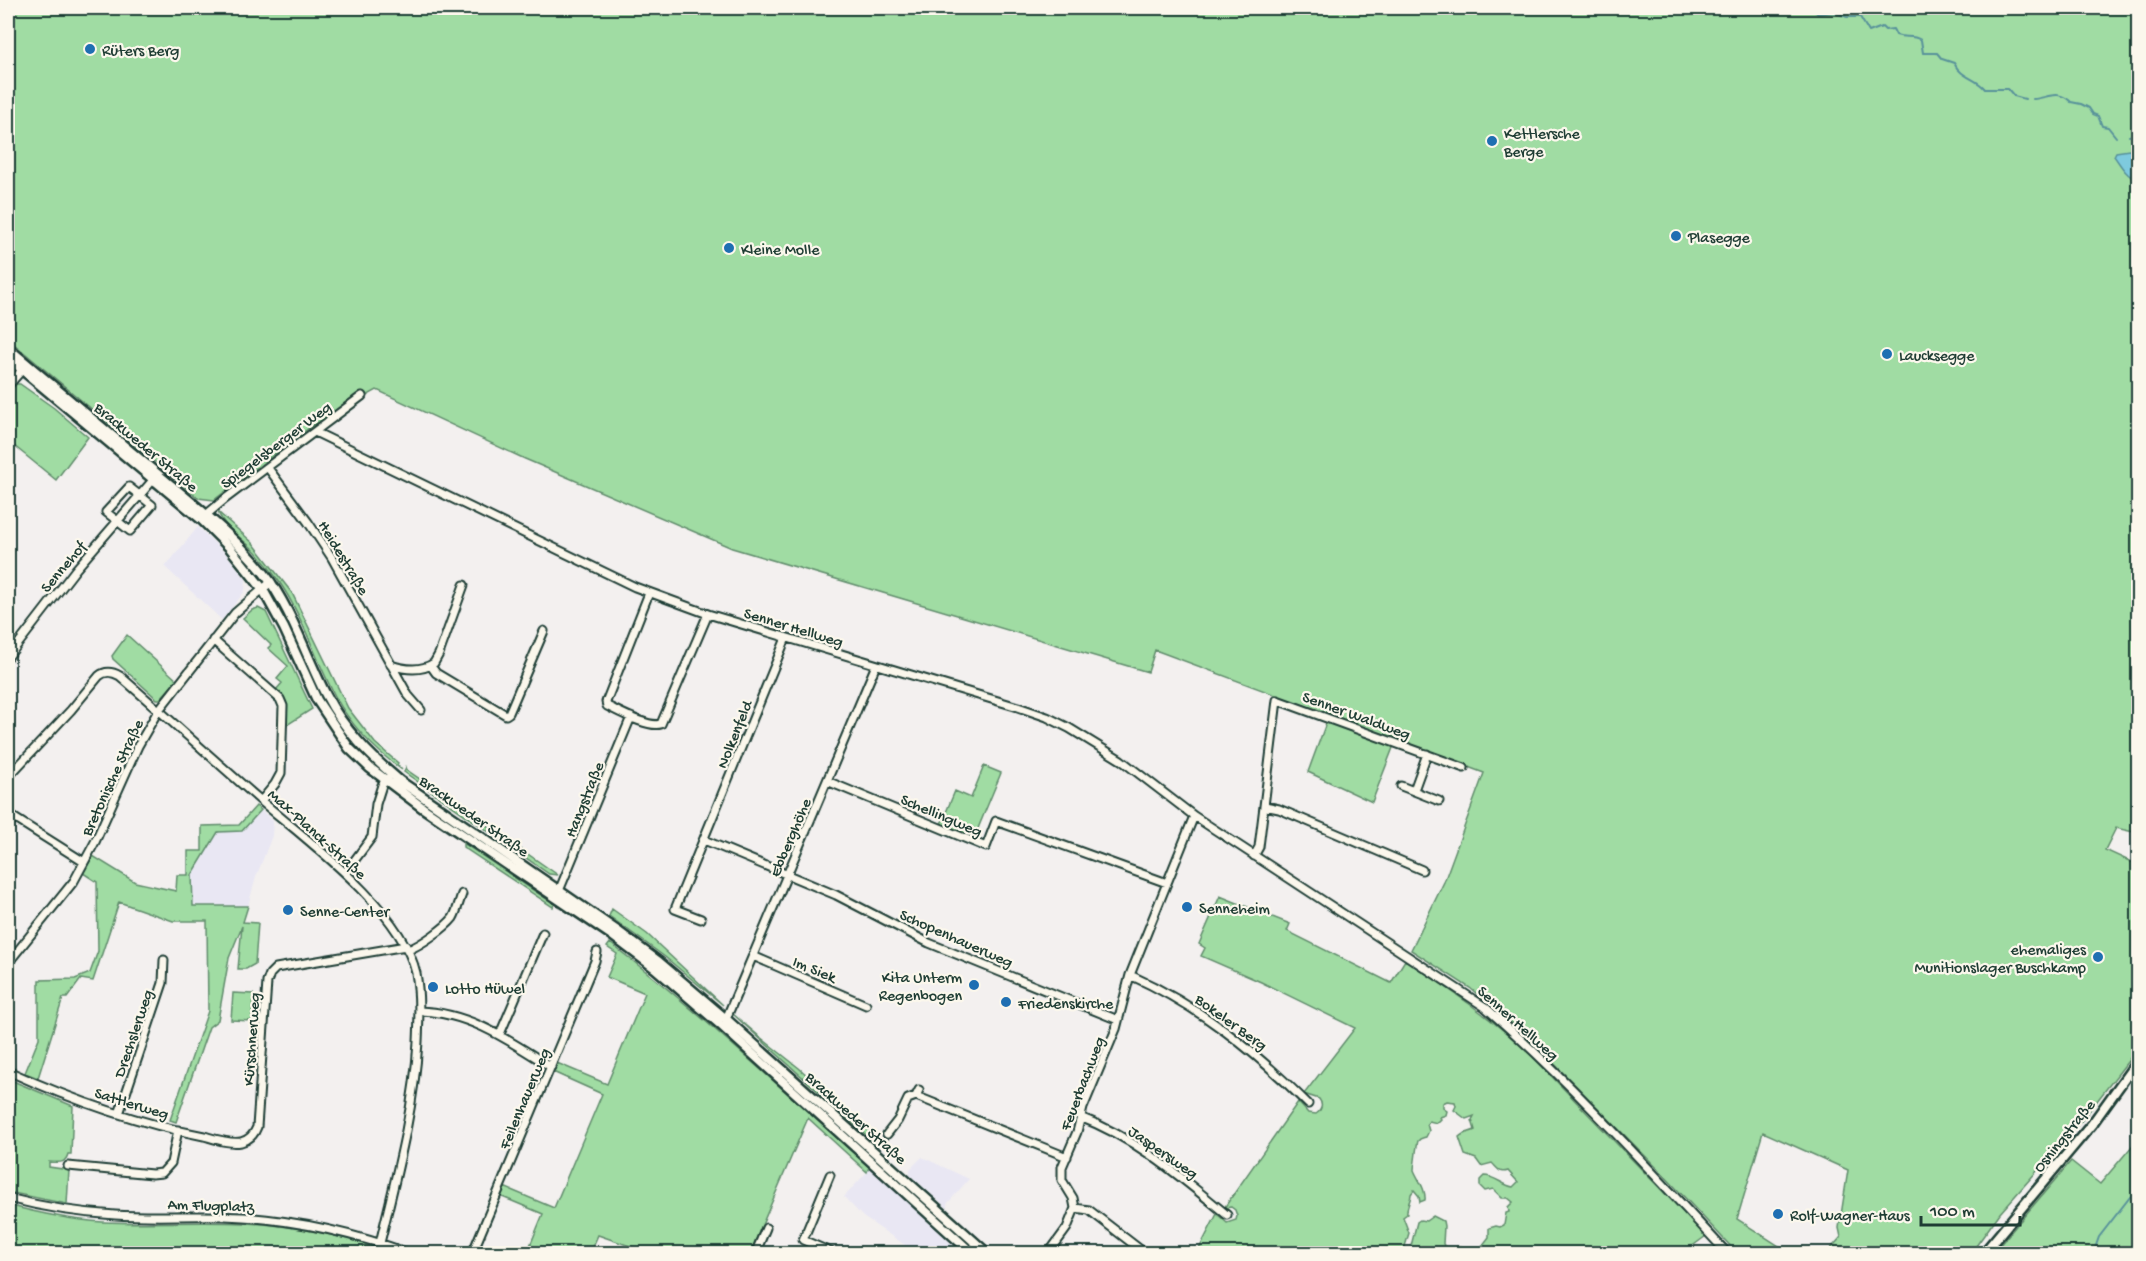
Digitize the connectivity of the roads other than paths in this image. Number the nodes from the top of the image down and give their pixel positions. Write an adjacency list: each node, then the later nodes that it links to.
1 (8, 348): 10 (main road, Brackweder Straße)
2 (8, 358): 3 (main road, Brackweder Straße)
3 (22, 370): 4 (street); 8 (main road, Brackweder Straße)
4 (8, 386)
5 (362, 396): 6 (street, Spiegelsberger Weg)
6 (315, 432): 7 (street, Spiegelsberger Weg); 15 (street, Senner Hellweg)
7 (268, 468): 10 (street, Spiegelsberger Weg); 21 (street, Heidestraße)
8 (153, 480): 9 (street, Sennehof); 14 (main road, Brackweder Straße)
9 (141, 495): 11 (street, Sennehof); 11 (street); 11 (street)
10 (206, 515): 12 (main road, Brackweder Straße)
11 (117, 522): 20 (street, Sennehof)
12 (270, 582): 14 (street, Bretonische Straße); 30 (main road, Brackweder Straße)
13 (464, 585): 23 (street)
14 (262, 588): 19 (street, Bretonische Straße); 30 (main road, Brackweder Straße)
15 (649, 593): 16 (street, Senner Hellweg); 26 (street)
16 (708, 614): 18 (street, Senner Hellweg); 26 (street)
17 (544, 631): 23 (street)
18 (786, 638): 22 (street, Senner Hellweg); 39 (street, Nolkenfeld)
19 (213, 640): 25 (street, Bretonische Straße); 34 (street)
20 (8, 657)
21 (391, 665): 23 (street); 24 (street, Heidestraße)
22 (876, 665): 31 (street, Ebberghöhe); 38 (street, Senner Hellweg)
23 (431, 666)
24 (421, 710)
25 (158, 711): 29 (street, Max-Planck-Straße); 34 (street, Max-Planck-Straße); 41 (street, Bretonische Straße)
26 (631, 717): 46 (street, Hangstraße)
27 (1426, 754): 28 (street, Senner Waldweg); 33 (street, Senner Waldweg); 36 (street, Senner Waldweg)
28 (1464, 768)
29 (8, 777)
30 (388, 777): 43 (street); 46 (main road, Brackweder Straße); 82 (main road, Brackweder Straße)
31 (827, 781): 44 (street, Ebberghöhe); 45 (street, Schellingweg)
32 (1401, 786): 33 (street)
33 (1414, 790): 35 (street)
34 (261, 801): 43 (street, Max-Planck-Straße)
35 (1439, 801)
36 (1265, 806): 40 (street); 42 (street)
37 (8, 814): 41 (street)
38 (1194, 816): 40 (street, Senner Hellweg); 45 (street, Feuerbachweg)
39 (704, 840): 44 (street); 48 (street, Nolkenfeld)
40 (1254, 856): 86 (street, Senner Hellweg)
41 (84, 862): 54 (street, Bretonische Straße)
42 (1422, 870)
43 (345, 873): 50 (street, Max-Planck-Straße)
44 (787, 875): 52 (street, Ebberghöhe); 59 (street, Schopenhauerweg)
45 (1167, 883): 55 (street, Feuerbachweg)
46 (559, 891): 58 (main road, Brackweder Straße)
47 (462, 894): 50 (street)
48 (701, 919)
49 (543, 933): 60 (street)
50 (407, 948): 57 (street, Max-Planck-Straße); 69 (street, Kürschnerweg)
51 (597, 952): 62 (street, Feilenhauerweg)
52 (753, 956): 56 (street, Im Siek); 58 (street, Ebberghöhe)
53 (165, 960): 65 (street, Drechslerweg)
54 (8, 963)
55 (1130, 975): 59 (street, Feuerbachweg); 64 (street, Bokeler Berg)
56 (866, 1005)
57 (419, 1011): 60 (street); 77 (street, Max-Planck-Straße)
58 (726, 1019): 83 (main road, Brackweder Straße)
59 (1118, 1020): 66 (street, Feuerbachweg)
60 (500, 1034): 62 (street)
61 (2139, 1060): 87 (main road, Osningstraße)
62 (551, 1067): 79 (street, Feilenhauerweg)
63 (8, 1071): 65 (street, Sattlerweg)
64 (1308, 1104)
65 (119, 1114): 67 (street, Sattlerweg)
66 (1080, 1117): 70 (street, Feuerbachweg); 75 (street, Jaspersweg)
67 (178, 1130): 69 (street, Sattlerweg); 71 (street)
68 (887, 1134): 70 (street)
69 (251, 1137)
70 (1066, 1157): 74 (street, Feuerbachweg)
71 (68, 1166)
72 (830, 1174): 81 (street)
73 (8, 1198): 77 (street, Am Flugplatz)
74 (1075, 1208): 84 (street); 85 (street)
75 (1227, 1215)
76 (766, 1228): 80 (street)
77 (380, 1243): 78 (street, Am Flugplatz)
78 (411, 1254)
79 (472, 1254)
80 (755, 1254)
81 (835, 1254)
82 (973, 1254)
83 (988, 1254)
84 (1048, 1254)
85 (1146, 1254)
86 (1728, 1254)
87 (1983, 1254)

